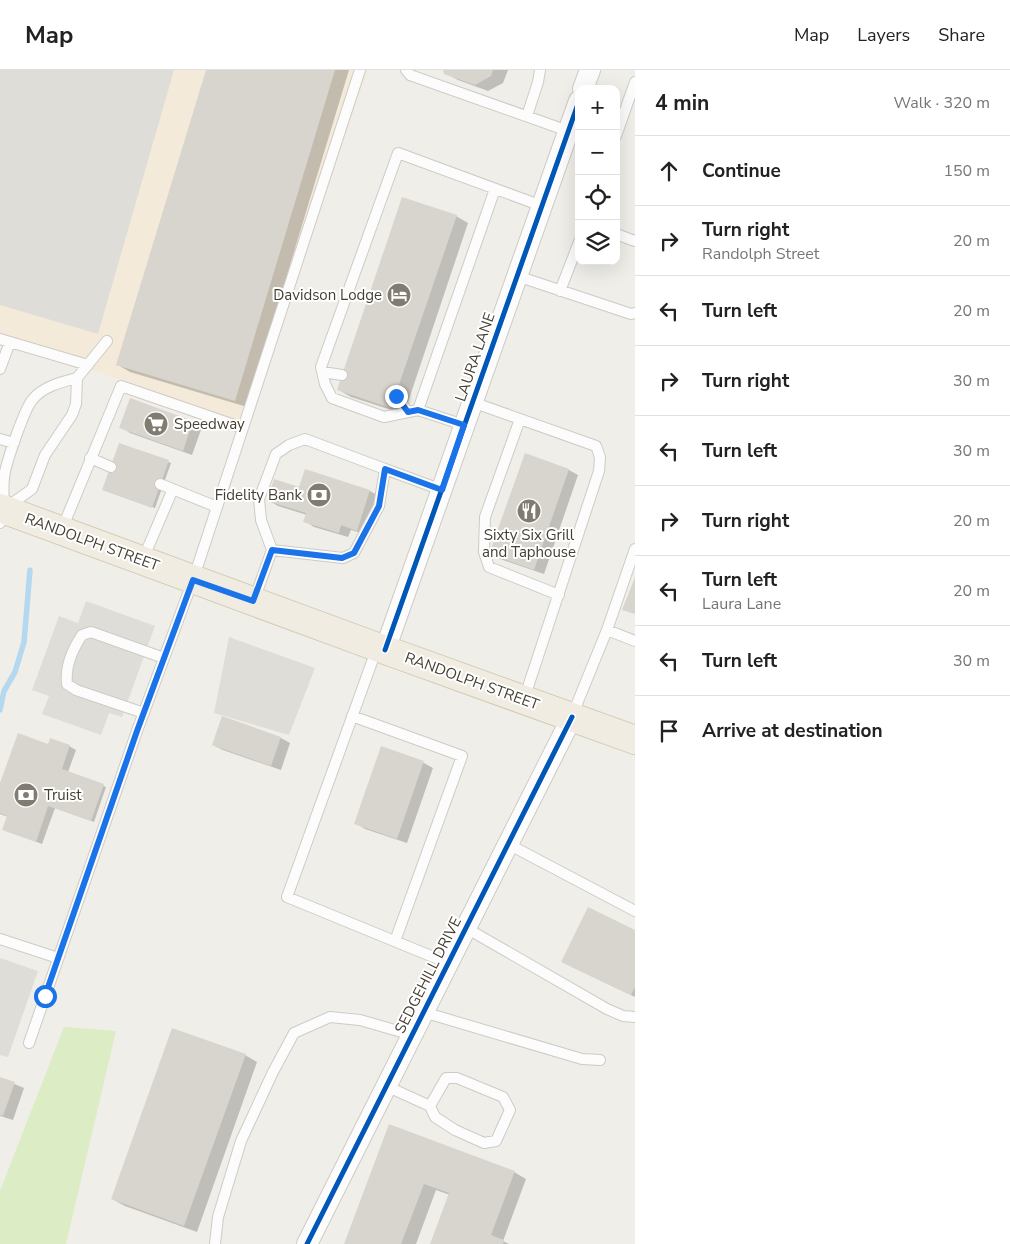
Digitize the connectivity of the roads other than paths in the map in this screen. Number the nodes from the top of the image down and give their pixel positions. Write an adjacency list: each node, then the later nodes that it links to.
1 (360, 70): 31 (lane)
2 (406, 70): 8 (lane)
3 (540, 70): 8 (lane)
4 (590, 70): 6 (street)
5 (635, 82): 9 (lane)
6 (584, 85)
7 (575, 112): 10 (street, LAURA LANE)
8 (526, 116): 10 (lane)
9 (618, 130)
10 (568, 131): 12 (street, LAURA LANE)
11 (495, 189): 12 (lane); 23 (lane); 28 (lane)
12 (542, 206): 16 (street, LAURA LANE)
13 (620, 235): 14 (lane)
14 (635, 241)
15 (575, 252): 17 (lane)
16 (517, 276): 17 (lane); 27 (street, LAURA LANE)
17 (560, 291): 18 (lane)
18 (635, 313)
19 (5, 340): 21 (lane); 22 (lane)
20 (108, 341): 21 (lane)
21 (88, 365): 25 (lane)
22 (0, 368)
23 (322, 372): 24 (lane); 28 (lane)
24 (342, 375)
25 (77, 378): 33 (lane); 41 (lane)
26 (396, 396): 28 (lane)
27 (472, 402): 29 (lane); 30 (street, LAURA LANE)
28 (413, 411): 30 (lane)
29 (520, 419): 47 (lane); 47 (lane)
30 (464, 425): 39 (street, LAURA LANE)
31 (243, 428): 34 (lane); 40 (lane)
32 (0, 439): 33 (lane)
33 (14, 443): 41 (lane)
34 (90, 458): 35 (lane); 42 (lane)
35 (111, 466)
36 (385, 469): 39 (lane); 44 (lane); 44 (lane)
37 (160, 484): 38 (lane)
38 (173, 489): 40 (lane); 45 (lane)
39 (442, 490): 51 (street, LAURA LANE)
40 (217, 507): 46 (lane)
41 (2, 513): 42 (main road, RANDOLPH STREET)
42 (62, 530): 45 (main road, RANDOLPH STREET)
43 (635, 549): 49 (lane)
44 (272, 550): 48 (lane)
45 (142, 560): 46 (main road, RANDOLPH STREET)
46 (193, 580): 48 (main road, RANDOLPH STREET); 52 (lane)
47 (558, 595): 53 (lane)
48 (253, 601): 51 (main road, RANDOLPH STREET)
49 (607, 630): 50 (lane); 56 (lane)
50 (634, 638)
51 (381, 648): 53 (main road, RANDOLPH STREET); 55 (lane)
52 (164, 658): 54 (lane); 54 (lane)
53 (524, 700): 56 (main road, RANDOLPH STREET)
54 (144, 713): 63 (lane)
55 (352, 716): 62 (lane); 62 (lane)
56 (572, 717): 57 (main road, RANDOLPH STREET); 58 (street, SEDGEHILL DRIVE)
57 (635, 740)
58 (508, 844): 59 (lane); 60 (street, SEDGEHILL DRIVE)
59 (635, 911)
60 (466, 928): 64 (street, SEDGEHILL DRIVE); 66 (lane)
61 (0, 940): 63 (lane)
62 (395, 941): 64 (lane)
63 (58, 958): 68 (lane)
64 (448, 963): 65 (street, SEDGEHILL DRIVE)
65 (423, 1012): 67 (street, SEDGEHILL DRIVE); 69 (lane)
66 (635, 1017)
67 (412, 1035): 70 (street, SEDGEHILL DRIVE); 72 (lane)
68 (29, 1043)
69 (600, 1060)
70 (386, 1086): 71 (lane); 73 (street, SEDGEHILL DRIVE)
71 (430, 1106): 71 (lane)
72 (215, 1244)
73 (307, 1244)

